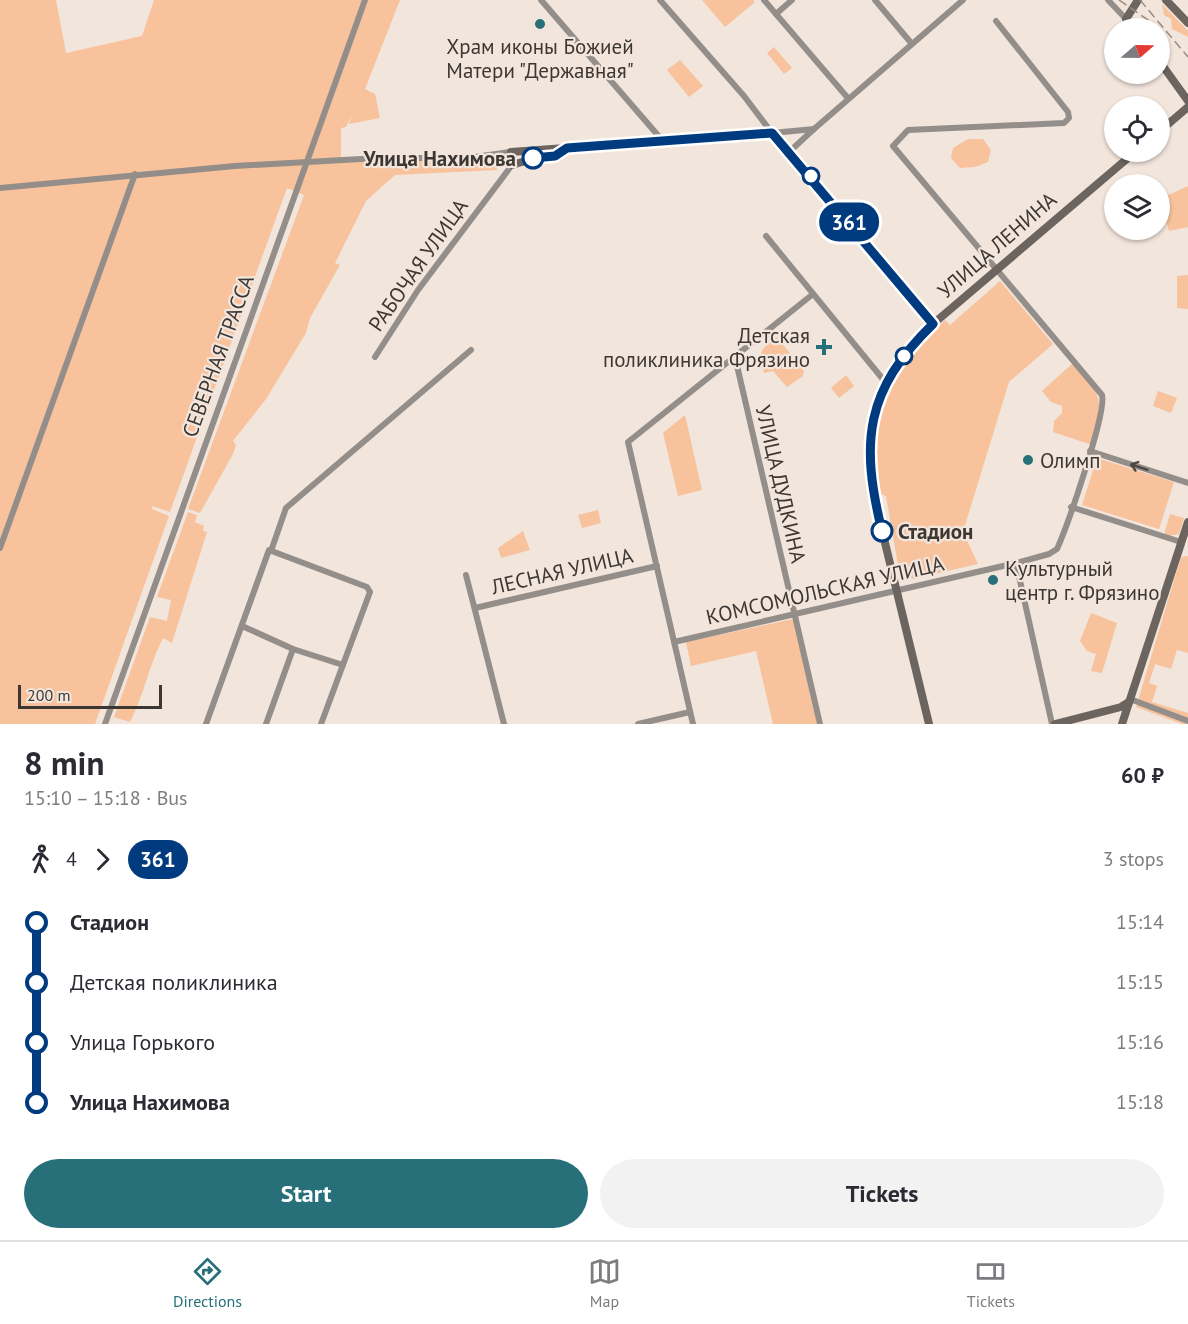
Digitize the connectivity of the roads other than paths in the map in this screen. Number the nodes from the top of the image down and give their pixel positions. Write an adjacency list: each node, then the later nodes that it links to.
1 (365, 0): 29 (street, СЕВЕРНАЯ ТРАССА)
2 (542, 0): 24 (street)
3 (660, 0): 23 (street)
4 (764, 0): 11 (street)
5 (792, 0): 11 (street)
6 (875, 0): 16 (street)
7 (963, 0): 16 (street)
8 (1108, 0): 12 (street)
9 (1138, 0): 13 (street)
10 (1166, 0): 15 (street)
11 (776, 14): 18 (street)
12 (1124, 18)
13 (1127, 18)
14 (996, 21): 34 (street)
15 (1188, 23)
16 (912, 44): 18 (street)
17 (1170, 76): 19 (street)
18 (847, 97): 22 (street)
19 (1188, 101)
20 (1188, 107): 21 (street)
21 (1170, 122)
22 (814, 129): 23 (street); 27 (street)
23 (772, 133): 24 (street); 27 (street)
24 (662, 140): 25 (street)
25 (567, 148): 26 (street); 30 (street)
26 (511, 152): 29 (street); 30 (street)
27 (789, 152): 36 (street)
28 (1123, 162): 34 (street, УЛИЦА ЛЕНИНА)
29 (307, 163): 31 (street); 63 (street, СЕВЕРНАЯ ТРАССА)
30 (512, 165): 38 (street, РАБОЧАЯ УЛИЦА)
31 (135, 174): 32 (street); 46 (street)
32 (0, 188)
33 (766, 236): 35 (street)
34 (997, 270): 36 (street, УЛИЦА ЛЕНИНА); 41 (street, КОМСОМОЛЬСКАЯ УЛИЦА)
35 (813, 294): 39 (street); 40 (street)
36 (933, 324): 40 (street, УЛИЦА ЛЕНИНА)
37 (471, 350): 47 (street)
38 (375, 357)
39 (735, 357): 49 (street); 53 (street, УЛИЦА ДУДКИНА)
40 (886, 383): 51 (street, УЛИЦА ЛЕНИНА)
41 (1090, 451): 42 (street, one-way to 41); 43 (street, КОМСОМОЛЬСКАЯ УЛИЦА)
42 (1188, 483)
43 (1071, 507): 45 (street); 48 (street, КОМСОМОЛЬСКАЯ УЛИЦА)
44 (1188, 522): 45 (street)
45 (1183, 546): 58 (street)
46 (0, 548)
47 (271, 550): 54 (street); 57 (street)
48 (1016, 562): 51 (street, КОМСОМОЛЬСКАЯ УЛИЦА); 72 (street)
49 (657, 566): 52 (street, ЛЕСНАЯ УЛИЦА); 55 (street)
50 (466, 575): 52 (street)
51 (896, 591): 53 (street, КОМСОМОЛЬСКАЯ УЛИЦА); 71 (street, УЛИЦА ЛЕНИНА)
52 (475, 608): 67 (street)
53 (795, 616): 55 (street, КОМСОМОЛЬСКАЯ УЛИЦА); 70 (street, УЛИЦА ДУДКИНА)
54 (242, 626): 56 (street); 64 (street)
55 (674, 642): 60 (street)
56 (293, 649): 57 (street); 65 (street)
57 (342, 665): 66 (street)
58 (1130, 700): 59 (street); 61 (street); 62 (street)
59 (1110, 710): 62 (street); 72 (street)
60 (690, 712): 68 (street); 69 (street)
61 (1188, 721)
62 (1122, 723)
63 (105, 724)
64 (206, 724)
65 (266, 724)
66 (321, 724)
67 (504, 724)
68 (638, 724)
69 (693, 724)
70 (820, 724)
71 (929, 724)
72 (1053, 724)

